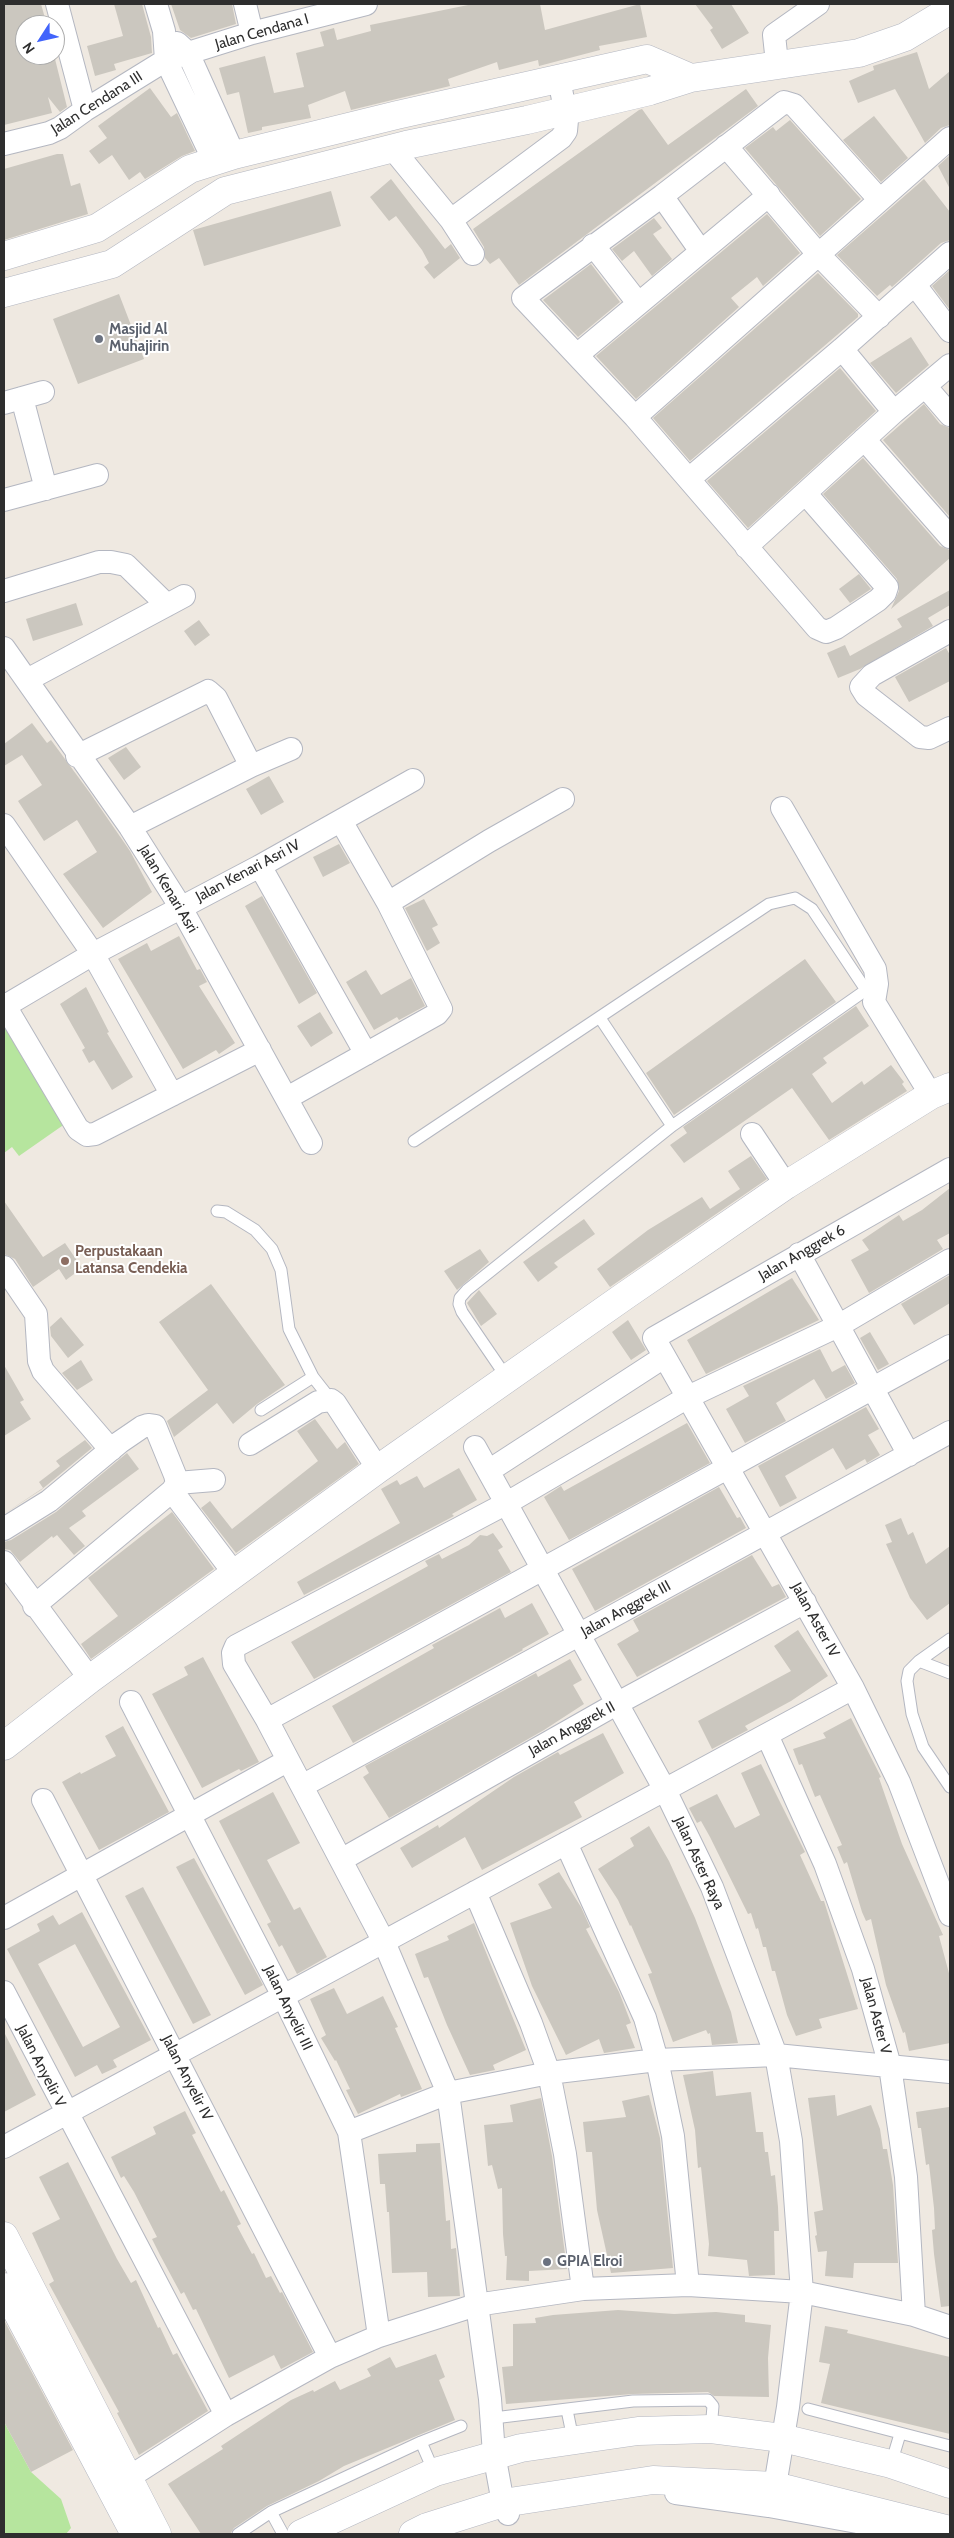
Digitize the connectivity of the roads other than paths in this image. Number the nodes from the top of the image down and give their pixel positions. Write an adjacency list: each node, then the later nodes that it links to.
1 (58, 4): 15 (street)
2 (156, 4): 7 (street)
3 (245, 4): 8 (street)
4 (366, 4): 8 (street, Jalan Cendana I)
5 (818, 4): 11 (street)
6 (950, 10): 11 (street)
7 (164, 31): 9 (street); 10 (street)
8 (252, 33): 9 (street, Jalan Cendana I)
9 (188, 53): 10 (street, Jalan Cendana III); 23 (street)
10 (166, 60): 15 (street, Jalan Cendana III); 23 (street)
11 (777, 64): 12 (street)
12 (691, 78): 13 (street); 16 (street)
13 (559, 79): 14 (street); 16 (street)
14 (517, 88): 17 (street); 18 (street)
15 (85, 110): 20 (street, Jalan Cendana III)
16 (566, 110): 18 (street); 27 (street)
17 (397, 115): 21 (street); 23 (street)
18 (527, 120): 21 (street)
19 (950, 138): 26 (street)
20 (4, 144)
21 (399, 146): 27 (street); 35 (street)
22 (726, 146): 24 (street); 25 (street); 26 (street)
23 (224, 158): 28 (street)
24 (769, 195): 30 (street); 33 (street)
25 (662, 196): 29 (street); 30 (street)
26 (880, 199): 33 (street)
27 (451, 220): 32 (street)
28 (97, 228): 34 (street); 35 (street)
29 (593, 245): 38 (street); 42 (street)
30 (700, 250): 38 (street)
31 (950, 253): 36 (street)
32 (473, 254)
33 (819, 255): 39 (street); 49 (street)
34 (4, 256)
35 (112, 264): 37 (street)
36 (915, 285): 39 (street); 40 (street)
37 (4, 293)
38 (638, 303): 42 (street)
39 (878, 316): 41 (street)
40 (950, 331)
41 (842, 349): 47 (street); 52 (street)
42 (577, 355): 49 (street)
43 (950, 365): 44 (street)
44 (925, 386): 47 (street); 48 (street)
45 (43, 392): 46 (street)
46 (13, 401): 53 (street)
47 (894, 412): 50 (street)
48 (950, 415)
49 (635, 417): 52 (street)
50 (864, 440): 54 (street); 56 (street)
51 (98, 475): 53 (street)
52 (689, 479): 57 (street)
53 (46, 489): 55 (street)
54 (806, 494): 57 (street); 57 (street)
55 (4, 500)
56 (950, 537)
57 (746, 547)
58 (4, 591): 61 (street)
59 (950, 631): 62 (street)
60 (4, 648): 61 (street, Jalan Kenari Asri)
61 (27, 680): 64 (street, Jalan Kenari Asri)
62 (950, 728)
63 (290, 750): 65 (street)
64 (77, 756): 65 (street); 71 (street, Jalan Kenari Asri)
65 (251, 766): 71 (street)
66 (413, 780): 69 (street, Jalan Kenari Asri IV)
67 (563, 799): 73 (street)
68 (782, 808): 76 (street)
69 (341, 821): 72 (street, Jalan Kenari Asri IV); 73 (street)
70 (4, 826): 75 (street)
71 (130, 826): 74 (street, Jalan Kenari Asri)
72 (260, 866): 74 (street, Jalan Kenari Asri IV); 80 (street)
73 (388, 904): 80 (street)
74 (180, 906): 75 (street, Jalan Kenari Asri IV); 79 (street, Jalan Kenari Asri)
75 (93, 954): 77 (street, Jalan Kenari Asri IV); 82 (street)
76 (870, 996): 78 (lane); 81 (street); 84 (lane)
77 (4, 1005): 82 (street)
78 (600, 1018): 84 (lane); 86 (lane)
79 (260, 1050): 82 (street); 83 (street, Jalan Kenari Asri)
80 (366, 1054): 83 (street)
81 (941, 1091): 89 (street)
82 (172, 1095)
83 (287, 1098): 87 (street, Jalan Kenari Asri)
84 (672, 1126): 98 (lane)
85 (752, 1134): 89 (street)
86 (414, 1141)
87 (311, 1143)
88 (950, 1170): 91 (street, Jalan Anggrek 6)
89 (786, 1185): 98 (street)
90 (217, 1211): 97 (lane)
91 (799, 1254): 94 (street); 96 (street, Jalan Anggrek 6)
92 (950, 1260): 94 (street)
93 (4, 1266): 106 (street)
94 (838, 1326): 99 (street); 100 (street)
95 (950, 1346): 99 (street)
96 (659, 1347): 100 (street, Jalan Aster IV); 110 (street, Jalan Anggrek 6)
97 (313, 1377): 101 (lane); 102 (lane)
98 (508, 1380): 109 (street)
99 (872, 1387): 107 (street); 108 (street)
100 (688, 1396): 108 (street, Jalan Aster IV); 113 (street)
101 (331, 1400): 104 (street); 109 (street)
102 (261, 1410)
103 (950, 1432): 107 (street, Jalan Anggrek III)
104 (250, 1444)
105 (475, 1447): 110 (street, Jalan Aster Raya)
106 (111, 1450): 112 (street); 114 (street)
107 (909, 1455): 115 (street, Jalan Anggrek III)
108 (728, 1466): 115 (street, Jalan Aster IV); 117 (street)
109 (378, 1469): 118 (street)
110 (490, 1470): 113 (street, Jalan Aster Raya)
111 (214, 1480): 112 (street)
112 (175, 1487): 118 (street); 120 (street)
113 (507, 1503): 117 (street, Jalan Aster Raya); 129 (street)
114 (4, 1529)
115 (766, 1532): 119 (street, Jalan Aster IV); 121 (street, Jalan Anggrek III)
116 (4, 1562): 120 (street)
117 (544, 1568): 121 (street, Jalan Aster Raya); 129 (street)
118 (234, 1573): 125 (street)
119 (805, 1602): 126 (street, Jalan Aster IV); 128 (street, Jalan Anggrek II)
120 (34, 1606): 125 (street)
121 (580, 1634): 128 (street, Jalan Aster Raya); 133 (street, Jalan Anggrek III)
122 (950, 1639): 123 (lane)
123 (919, 1661): 124 (lane); 134 (lane)
124 (950, 1673)
125 (90, 1679): 131 (street)
126 (853, 1688): 130 (street); 142 (street, Jalan Aster IV)
127 (131, 1702): 137 (street, Jalan Anyelir III)
128 (618, 1704): 135 (street, Jalan Aster Raya); 139 (street, Jalan Anggrek II)
129 (267, 1720): 132 (street)
130 (767, 1735): 135 (street); 150 (street, Jalan Aster V)
131 (4, 1746)
132 (288, 1761): 133 (street); 137 (street)
133 (302, 1786): 139 (street)
134 (950, 1787)
135 (665, 1790): 138 (street); 148 (street, Jalan Aster Raya)
136 (43, 1800): 140 (street, Jalan Anyelir IV)
137 (189, 1816): 140 (street); 146 (street, Jalan Anyelir III)
138 (566, 1844): 141 (street); 149 (street)
139 (341, 1860): 144 (street)
140 (81, 1875): 143 (street); 147 (street, Jalan Anyelir IV)
141 (475, 1892): 144 (street); 152 (street)
142 (950, 1915)
143 (4, 1918)
144 (384, 1942): 146 (street); 153 (street)
145 (4, 1992): 154 (street, Jalan Anyelir V)
146 (283, 1996): 147 (street); 155 (street, Jalan Anyelir III)
147 (174, 2054): 154 (street); 166 (street, Jalan Anyelir IV)
148 (776, 2056): 149 (street); 150 (street); 160 (street, Jalan Aster Raya)
149 (658, 2060): 152 (street); 158 (street)
150 (890, 2066): 151 (street); 163 (street, Jalan Aster V)
151 (950, 2072)
152 (549, 2073): 153 (street); 159 (street)
153 (448, 2093): 155 (street); 162 (street)
154 (66, 2113): 156 (street); 169 (street, Jalan Anyelir V)
155 (349, 2132): 165 (street, Jalan Anyelir III)
156 (4, 2147)
157 (4, 2236): 161 (street)
158 (688, 2285): 159 (street); 160 (street)
159 (583, 2289): 162 (street)
160 (802, 2292): 163 (street); 174 (street, Jalan Aster Raya)
161 (17, 2295): 181 (street); 187 (street)
162 (476, 2305): 165 (street); 178 (street)
163 (914, 2315): 164 (street)
164 (950, 2327)
165 (379, 2336): 166 (street)
166 (330, 2357): 169 (street)
167 (567, 2410): 170 (lane); 172 (lane); 175 (lane)
168 (808, 2410): 173 (lane)
169 (226, 2415): 181 (street)
170 (502, 2417)
171 (462, 2426): 176 (lane)
172 (711, 2429): 174 (street); 175 (street)
173 (900, 2434): 177 (lane); 179 (lane)
174 (782, 2438): 179 (street); 183 (street, Jalan Aster Raya)
175 (573, 2439): 178 (street)
176 (421, 2442): 180 (lane); 185 (lane)
177 (950, 2446)
178 (494, 2454): 180 (street); 184 (street)
179 (891, 2464): 182 (street)
180 (434, 2472): 191 (street)
181 (128, 2478): 188 (street)
182 (950, 2484)
183 (772, 2496): 184 (street); 186 (street); 194 (street)
184 (505, 2508): 192 (street); 193 (street)
185 (271, 2512): 189 (lane); 190 (lane)
186 (950, 2530)
187 (135, 2534)
188 (157, 2534)
189 (238, 2534)
190 (284, 2534)
191 (301, 2534)
192 (413, 2534)
193 (449, 2534)
194 (901, 2534)

